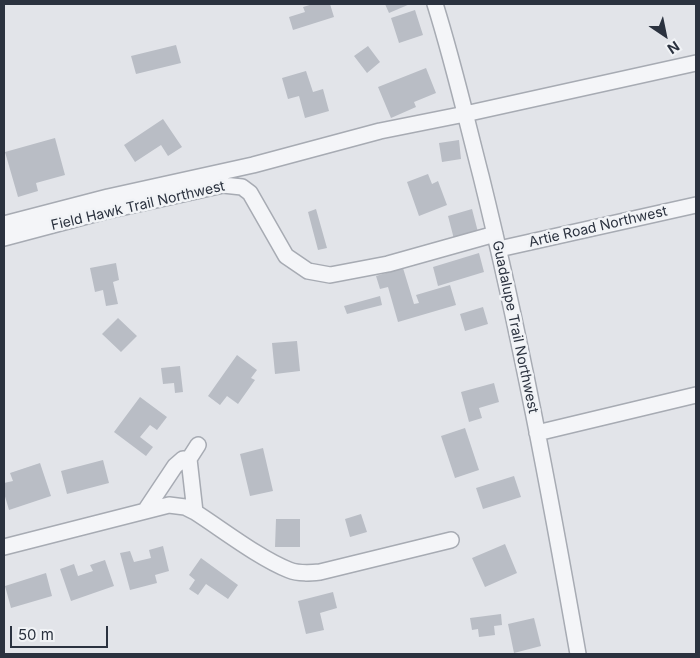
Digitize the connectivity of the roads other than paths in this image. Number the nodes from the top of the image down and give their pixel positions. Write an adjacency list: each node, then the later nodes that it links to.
1 (435, 4): 3 (street, Guadalupe Trail Northwest)
2 (696, 63): 3 (street)
3 (466, 114): 5 (street); 6 (street, Guadalupe Trail Northwest)
4 (696, 205): 8 (street, Artie Road Northwest)
5 (4, 224)
6 (495, 234): 7 (street, Field Hawk Trail Northwest); 8 (street, Guadalupe Trail Northwest)
7 (4, 238)
8 (499, 249): 10 (street, Guadalupe Trail Northwest)
9 (696, 395): 10 (street)
10 (537, 433): 17 (street, Guadalupe Trail Northwest)
11 (198, 445): 12 (street)
12 (189, 459): 13 (street); 14 (street)
13 (145, 511): 14 (street); 16 (street)
14 (195, 512): 15 (street)
15 (451, 540)
16 (4, 547)
17 (573, 653)

